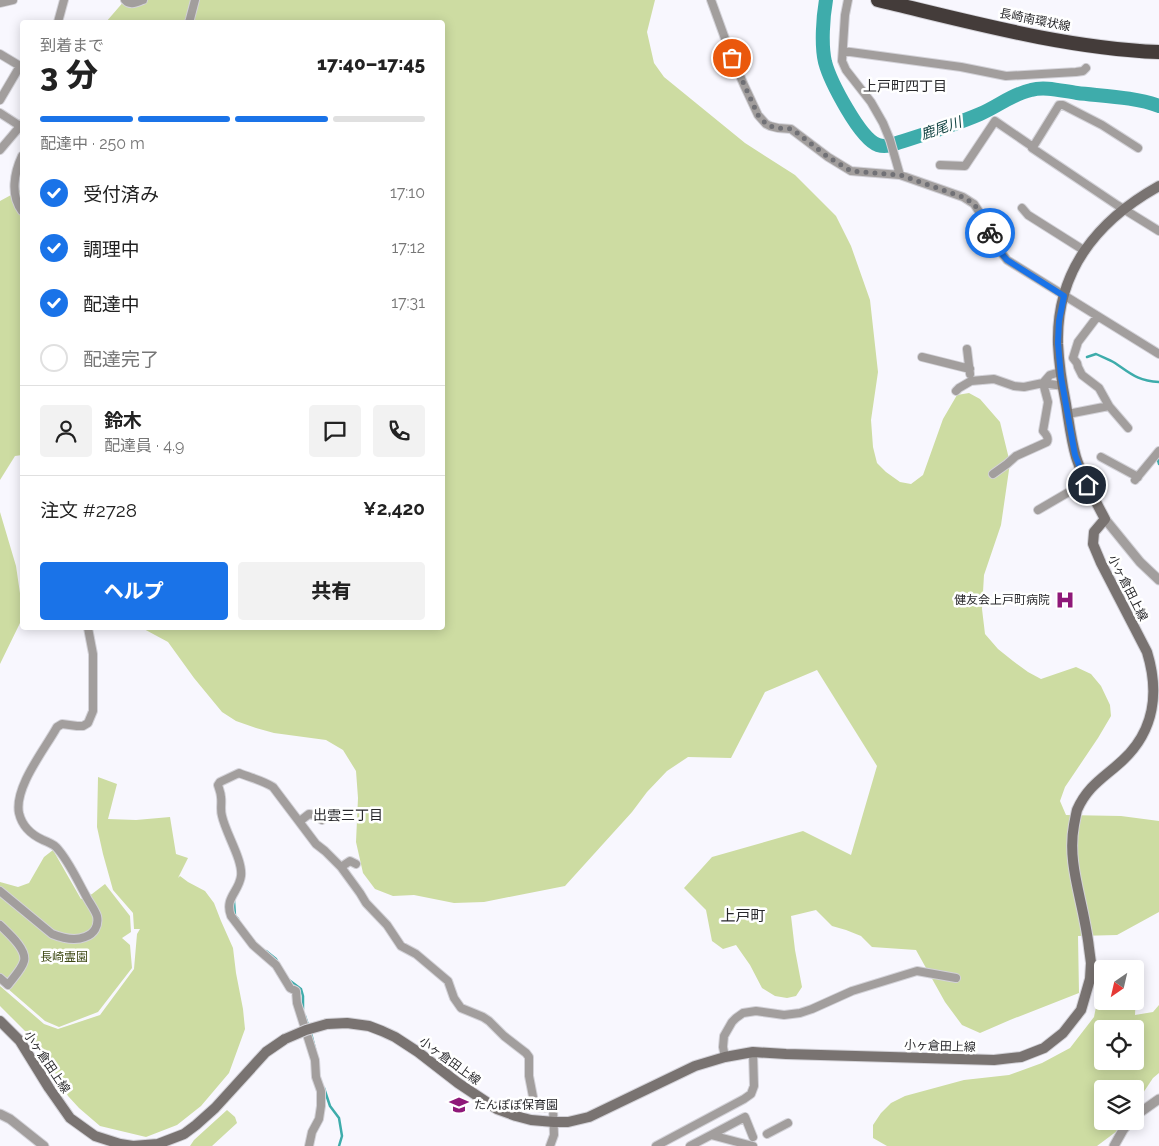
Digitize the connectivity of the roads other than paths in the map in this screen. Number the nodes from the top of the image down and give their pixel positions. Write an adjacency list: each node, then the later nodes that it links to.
1 (13, 0): 9 (street)
2 (64, 0): 10 (street)
3 (125, 0): 4 (street)
4 (143, 0)
5 (195, 0): 11 (street)
6 (711, 0): 25 (street)
7 (848, 0): 12 (street)
8 (878, 0): 13 (highway, 長崎南環状線)
9 (0, 3)
10 (59, 20)
11 (190, 20)
12 (843, 51): 15 (street); 25 (street)
13 (1159, 52)
14 (0, 54): 16 (street)
15 (1086, 68)
16 (0, 100)
17 (0, 114): 18 (street)
18 (20, 124)
19 (20, 126): 22 (street)
20 (1033, 147): 21 (street); 24 (street); 29 (street)
21 (1138, 148)
22 (0, 150)
23 (20, 163): 27 (street)
24 (940, 165)
25 (900, 175): 32 (street)
26 (1159, 186): 29 (main road)
27 (20, 208)
28 (1022, 208): 31 (street)
29 (1124, 208): 30 (street); 31 (main road)
30 (1159, 231)
31 (1085, 251): 32 (main road)
32 (1064, 296): 33 (street); 38 (main road)
33 (1097, 316): 35 (street); 43 (street)
34 (967, 349): 37 (street)
35 (1159, 354)
36 (922, 357): 37 (street)
37 (970, 369): 39 (street)
38 (1060, 372): 40 (street); 41 (main road)
39 (971, 381): 40 (street); 42 (street)
40 (1043, 383): 41 (street); 48 (street)
41 (1063, 386): 44 (main road)
42 (956, 391)
43 (1108, 406): 44 (street); 45 (street)
44 (1068, 414): 49 (main road)
45 (1128, 428)
46 (1159, 451): 47 (street)
47 (1101, 457)
48 (992, 474)
49 (1086, 482): 50 (street); 51 (main road)
50 (1038, 510)
51 (1105, 518): 52 (street); 63 (main road, 小ヶ倉田上線)
52 (1159, 580)
53 (88, 630): 58 (street)
54 (322, 820): 55 (street)
55 (300, 821): 57 (street); 76 (street)
56 (356, 864): 57 (street)
57 (341, 867): 68 (street)
58 (0, 891)
59 (0, 925): 60 (street)
60 (0, 978)
61 (956, 978): 64 (street)
62 (0, 1022): 74 (main road, 小ヶ倉田上線)
63 (753, 1052): 64 (main road, 小ヶ倉田上線); 78 (street)
64 (725, 1057): 68 (main road, 小ヶ倉田上線)
65 (1159, 1099): 66 (street)
66 (1144, 1110)
67 (0, 1114): 75 (street)
68 (554, 1122): 74 (main road, 小ヶ倉田上線, bridge); 77 (street)
69 (788, 1123): 71 (street)
70 (1123, 1130): 81 (street)
71 (767, 1134)
72 (710, 1135): 73 (street); 79 (street); 80 (street)
73 (754, 1137)
74 (170, 1143)
75 (44, 1146)
76 (309, 1146)
77 (550, 1146)
78 (656, 1146)
79 (690, 1146)
80 (753, 1146)
81 (1114, 1146)

